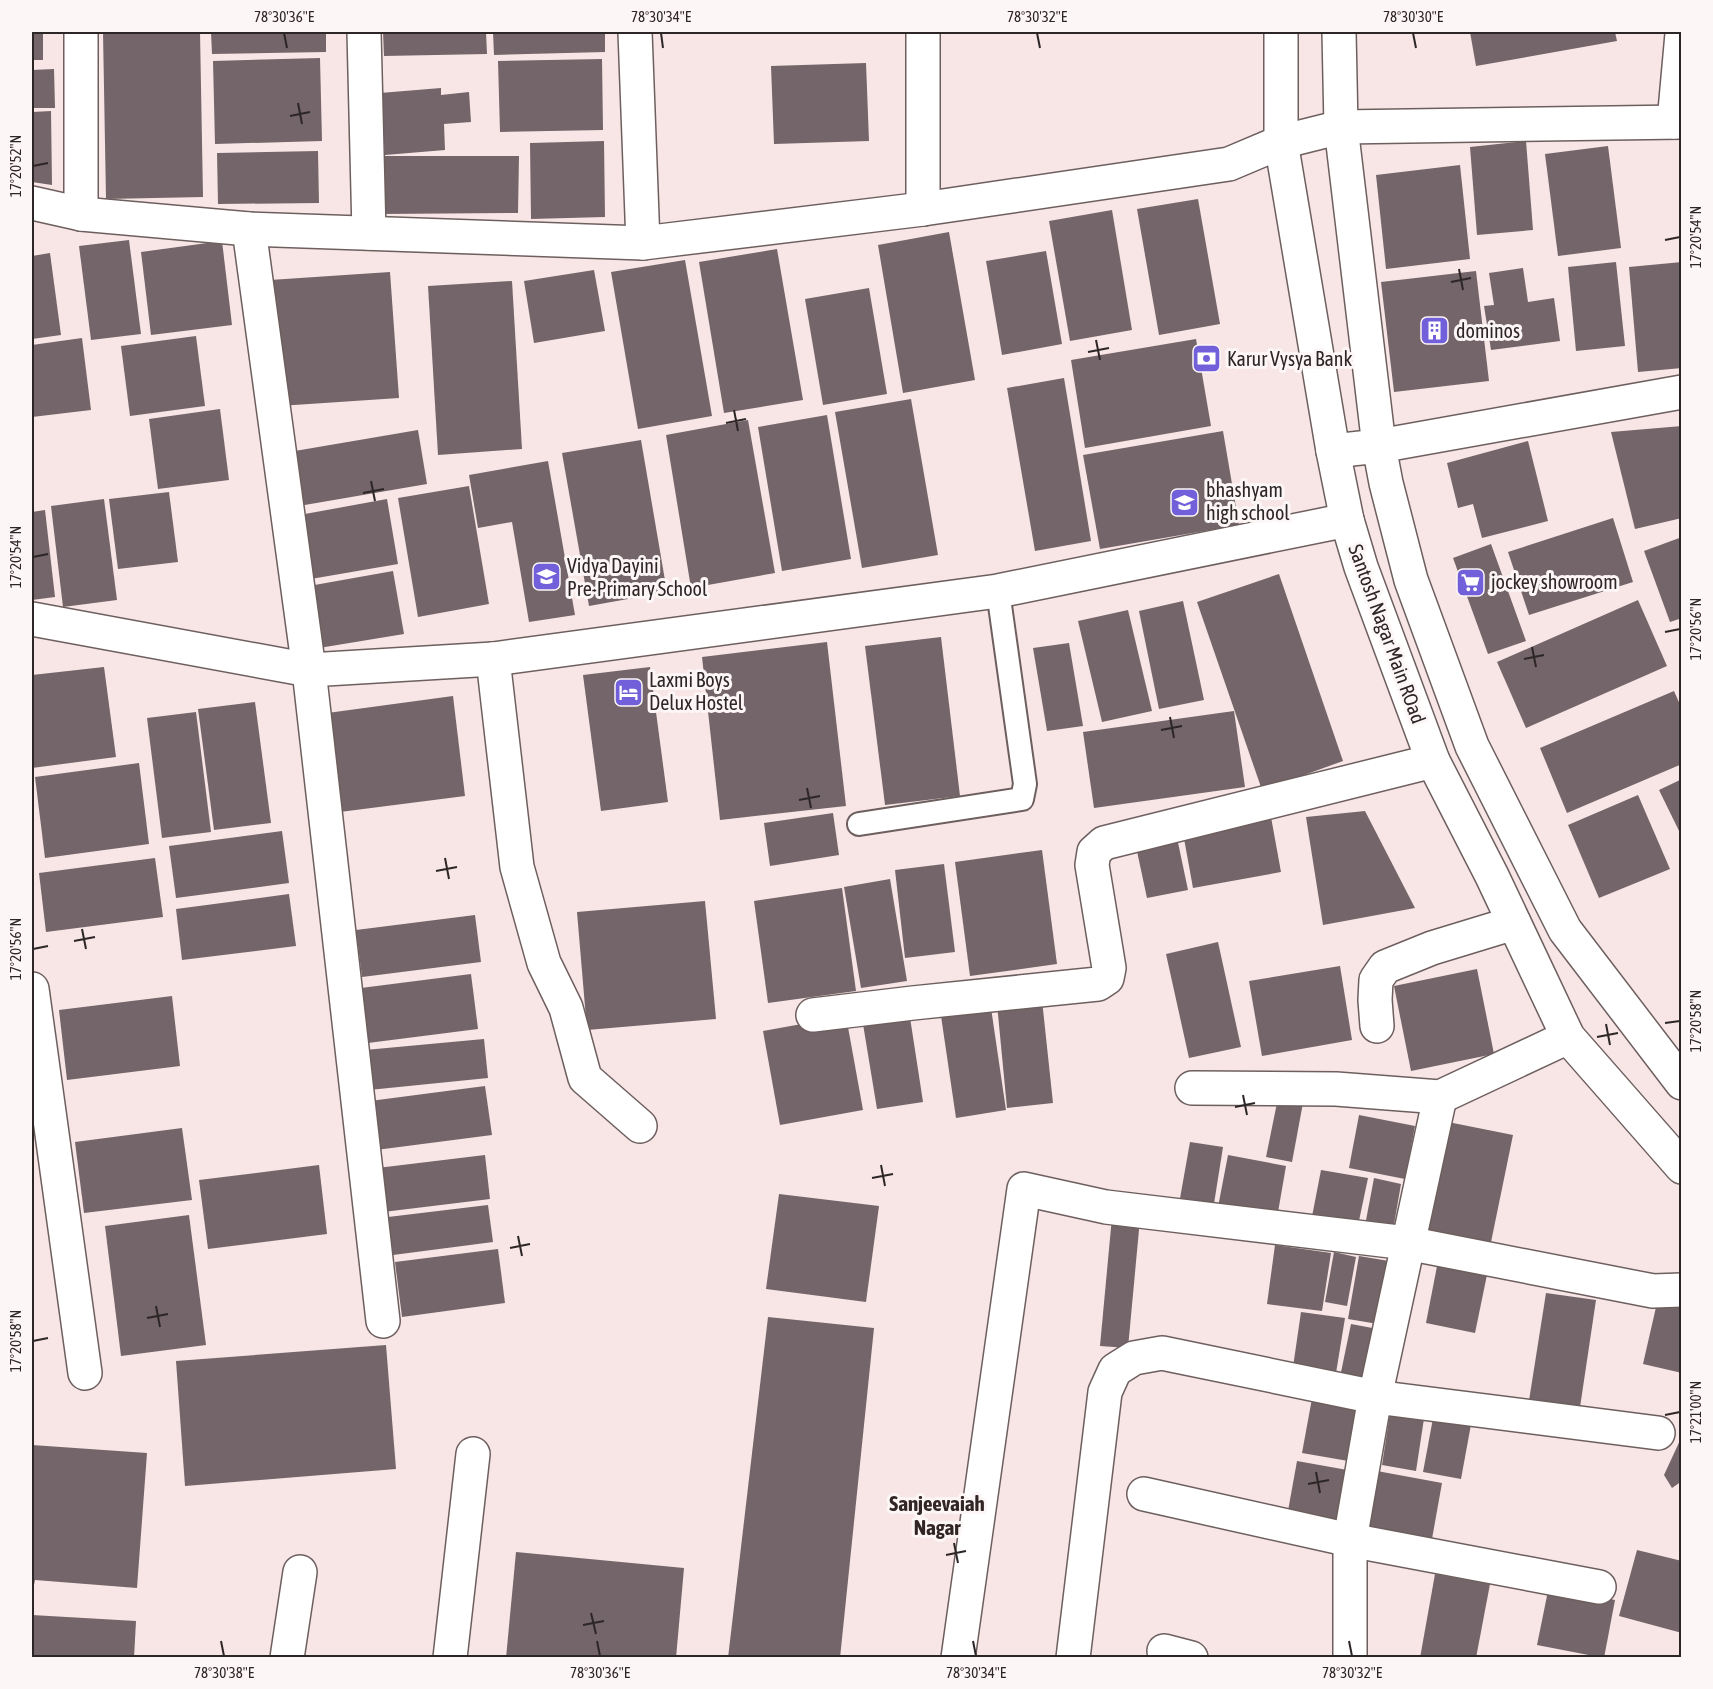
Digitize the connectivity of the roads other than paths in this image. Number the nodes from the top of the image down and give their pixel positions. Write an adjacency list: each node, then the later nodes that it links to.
1 (81, 32): 13 (street)
2 (364, 32): 15 (street)
3 (634, 32): 16 (street)
4 (923, 32): 12 (street)
5 (1281, 32): 10 (street, Santosh Nagar Main ROad)
6 (1340, 32): 9 (street, Santosh Nagar Main ROad)
7 (1682, 34): 8 (street)
8 (1678, 122): 9 (street)
9 (1341, 127): 10 (street); 18 (street, Santosh Nagar Main ROad)
10 (1281, 142): 12 (street); 19 (street, Santosh Nagar Main ROad)
11 (32, 203): 13 (street)
12 (923, 209): 16 (street)
13 (81, 214): 14 (street)
14 (249, 229): 15 (street); 24 (street)
15 (369, 233): 16 (street)
16 (643, 243)
17 (1682, 392): 18 (street)
18 (1379, 446): 19 (street); 32 (street, Santosh Nagar Main ROad)
19 (1333, 451): 20 (street, Santosh Nagar Main ROad)
20 (1347, 520): 21 (street); 25 (street, Santosh Nagar Main ROad)
21 (998, 591): 23 (street); 26 (lane)
22 (32, 619): 24 (street)
23 (493, 659): 24 (street); 35 (street)
24 (309, 670): 39 (street)
25 (1433, 761): 27 (street, Santosh Nagar Main ROad); 29 (street)
26 (859, 824)
27 (1514, 923): 30 (street); 31 (street, Santosh Nagar Main ROad)
28 (32, 989): 40 (street)
29 (813, 1015)
30 (1377, 1026)
31 (1568, 1037): 34 (street); 36 (street, Santosh Nagar Main ROad)
32 (1682, 1083)
33 (1192, 1088): 34 (street)
34 (1440, 1097): 37 (street)
35 (640, 1126)
36 (1682, 1167)
37 (1407, 1243): 38 (street); 41 (street); 50 (street)
38 (1682, 1290)
39 (383, 1321)
40 (85, 1372)
41 (1376, 1397): 42 (street); 45 (street); 51 (street)
42 (1658, 1433)
43 (473, 1454): 49 (street)
44 (1144, 1494): 45 (street)
45 (1350, 1540): 47 (street); 52 (street)
46 (300, 1572): 48 (street)
47 (1599, 1587)
48 (287, 1658)
49 (450, 1658)
50 (958, 1658)
51 (1073, 1658)
52 (1350, 1658)

